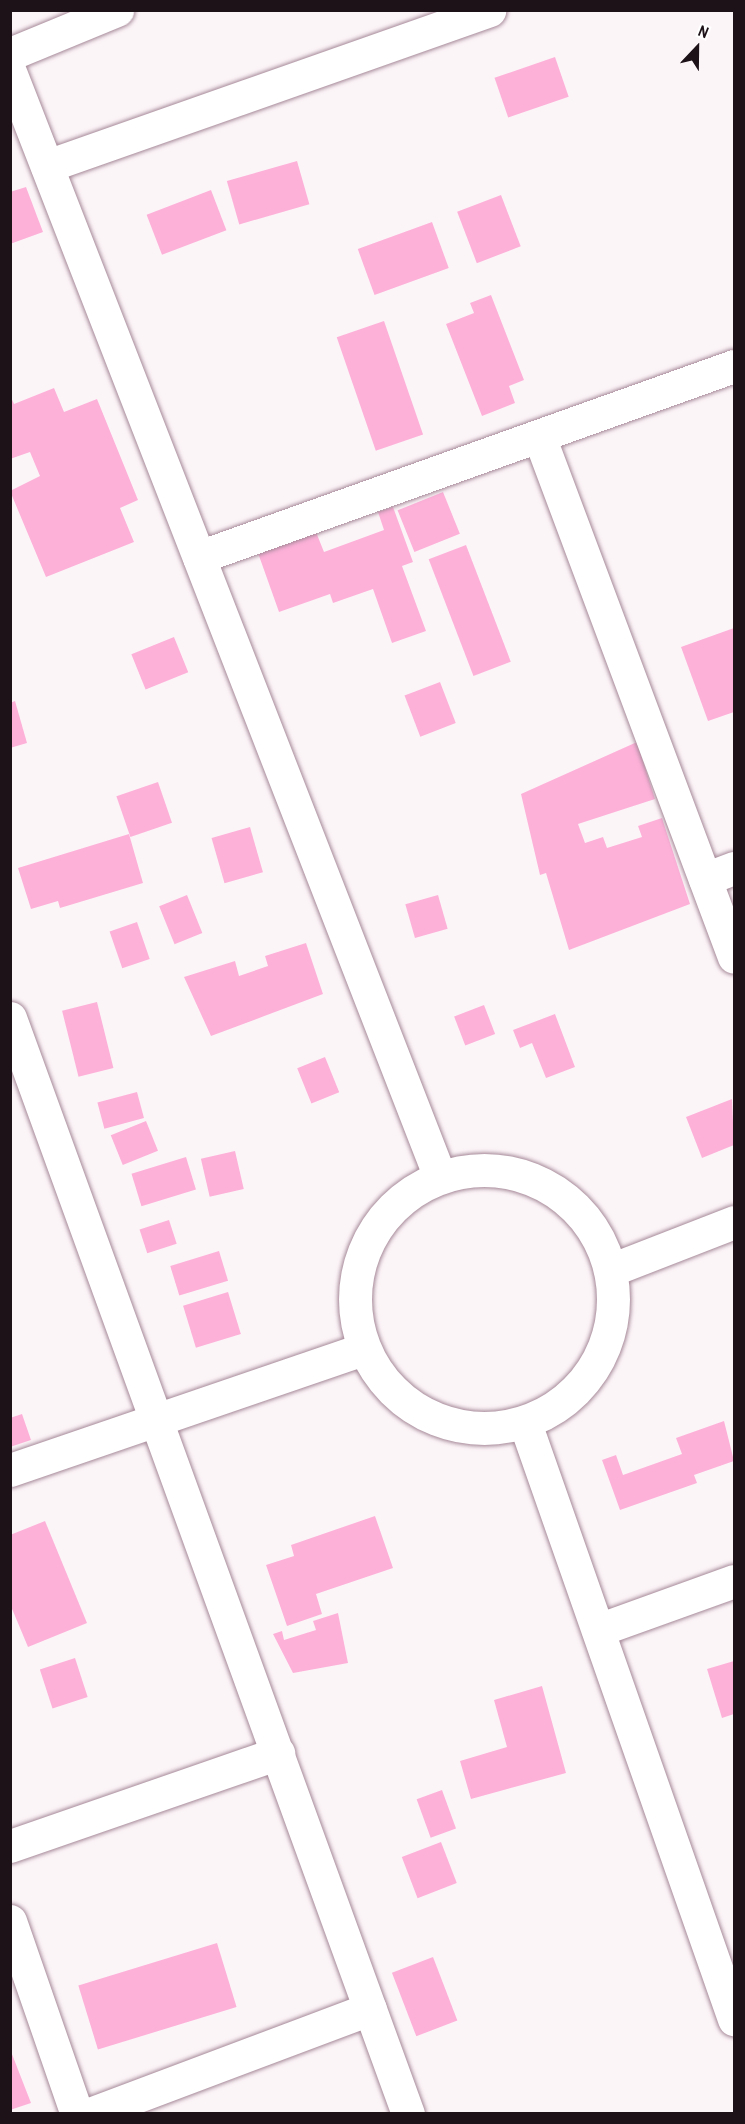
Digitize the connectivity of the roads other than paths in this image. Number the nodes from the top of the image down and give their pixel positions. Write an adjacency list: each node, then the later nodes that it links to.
1 (117, 10): 3 (street)
2 (489, 10): 5 (street)
3 (10, 54)
4 (10, 72): 5 (street)
5 (47, 166): 8 (street)
6 (735, 366): 7 (street)
7 (539, 436): 8 (street); 9 (street)
8 (199, 557): 12 (street)
9 (720, 874): 10 (street)
10 (735, 957)
11 (10, 1018): 16 (street)
12 (440, 1177): 14 (street); 15 (street)
13 (735, 1222): 14 (street)
14 (611, 1269): 17 (street)
15 (364, 1349): 16 (street); 17 (street)
16 (159, 1422): 18 (street); 21 (street)
17 (525, 1423): 20 (street)
18 (10, 1470)
19 (735, 1581): 20 (street)
20 (598, 1630): 25 (street)
21 (278, 1753): 22 (street); 24 (street)
22 (10, 1846)
23 (10, 1921): 26 (street)
24 (370, 2008): 27 (street); 28 (street)
25 (735, 2019)
26 (77, 2114)
27 (90, 2114)
28 (408, 2114)

